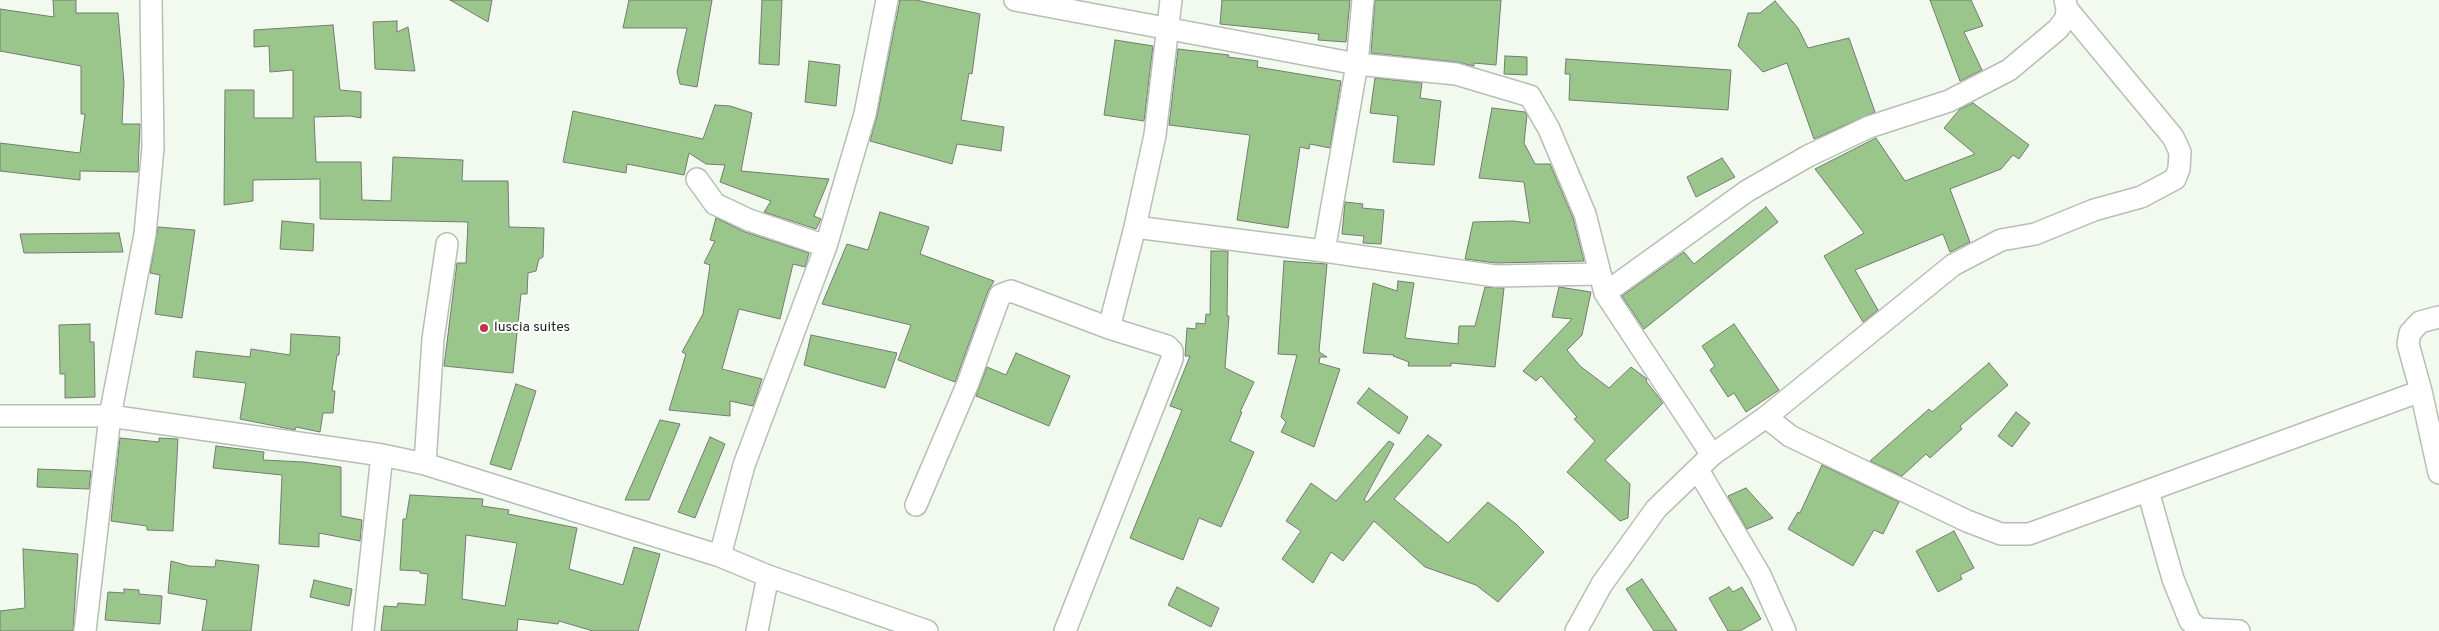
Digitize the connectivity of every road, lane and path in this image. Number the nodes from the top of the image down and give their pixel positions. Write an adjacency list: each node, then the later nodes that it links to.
1 (151, 0): 19 (street)
2 (887, 0): 12 (street)
3 (1015, 0): 7 (street)
4 (1171, 0): 7 (street)
5 (1363, 0): 8 (street)
6 (2066, 4): 14 (street); 20 (street)
7 (1168, 30): 8 (street); 10 (street)
8 (1357, 64): 13 (street); 14 (street)
9 (697, 179): 12 (street)
10 (1135, 227): 13 (street); 16 (street)
11 (447, 244): 23 (street)
12 (826, 246): 28 (street)
13 (1324, 251): 14 (street)
14 (1603, 283): 22 (street)
15 (2439, 317): 17 (street)
16 (1109, 328): 27 (street); 35 (street)
17 (2421, 391): 25 (street); 26 (street)
18 (0, 416): 19 (street)
19 (110, 416): 21 (street); 31 (street)
20 (1766, 417): 22 (street); 26 (street)
21 (382, 455): 23 (street); 32 (street)
22 (1712, 455): 24 (street)
23 (425, 464): 28 (street)
24 (1698, 470): 30 (street); 36 (street)
25 (2439, 473)
26 (2148, 491): 37 (street)
27 (916, 505)
28 (720, 556): 29 (street)
29 (768, 576): 33 (street); 34 (street)
30 (1778, 628)
31 (85, 631)
32 (363, 631)
33 (757, 631)
34 (927, 631)
35 (1066, 631)
36 (1576, 631)
37 (2239, 631)

